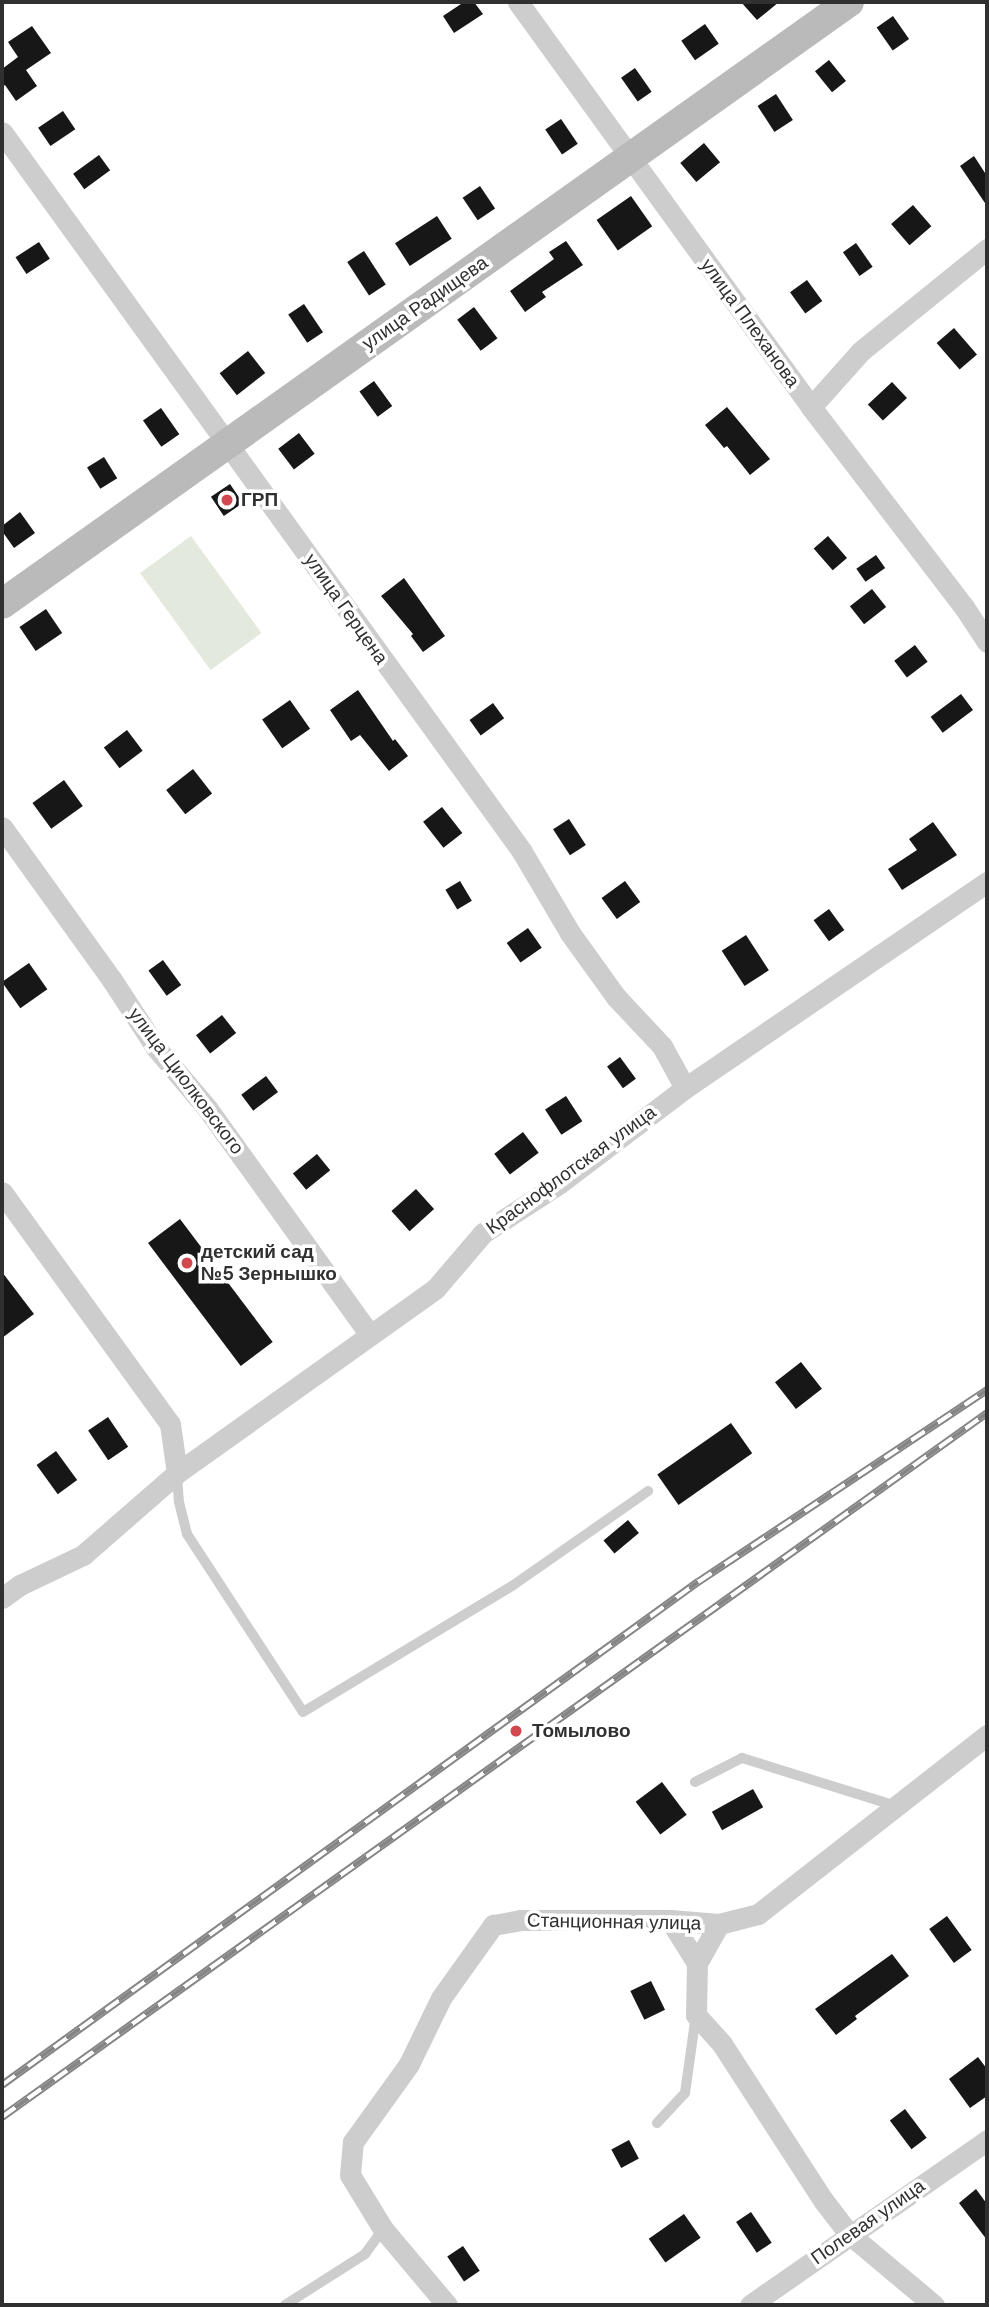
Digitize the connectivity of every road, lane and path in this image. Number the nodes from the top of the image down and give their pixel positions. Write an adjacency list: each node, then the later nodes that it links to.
1 (518, 2): 4 (street, улица Плеханова)
2 (849, 2): 4 (street, улица Радищева)
3 (2, 132): 7 (street, улица Герцена)
4 (629, 157): 6 (street, улица Плеханова); 7 (street, улица Радищева)
5 (987, 249): 6 (street)
6 (811, 407): 9 (street, улица Плеханова)
7 (228, 444): 8 (street, улица Радищева); 12 (street, улица Герцена)
8 (2, 604)
9 (987, 642)
10 (2, 827): 14 (street, улица Циолковского)
11 (987, 882): 12 (street, Краснофлотская улица)
12 (685, 1088): 14 (street, Краснофлотская улица)
13 (2, 1192): 15 (street)
14 (370, 1335): 15 (street, Краснофлотская улица)
15 (177, 1473): 16 (lane); 17 (street, Краснофлотская улица)
16 (648, 1491)
17 (2, 1598)
18 (987, 1735): 20 (street, Станционная улица)
19 (695, 1782): 20 (lane)
20 (896, 1807): 22 (street, Станционная улица)
21 (670, 1920): 22 (street, Станционная улица); 23 (street); 27 (street, Станционная улица)
22 (719, 1924): 23 (street)
23 (697, 1964): 24 (street)
24 (696, 2015): 25 (lane); 28 (street)
25 (656, 2123)
26 (987, 2140): 28 (street, Полевая улица)
27 (383, 2229): 29 (lane); 30 (street)
28 (849, 2234): 31 (street, Полевая улица); 32 (street)
29 (285, 2305)
30 (447, 2305)
31 (750, 2305)
32 (934, 2305)

